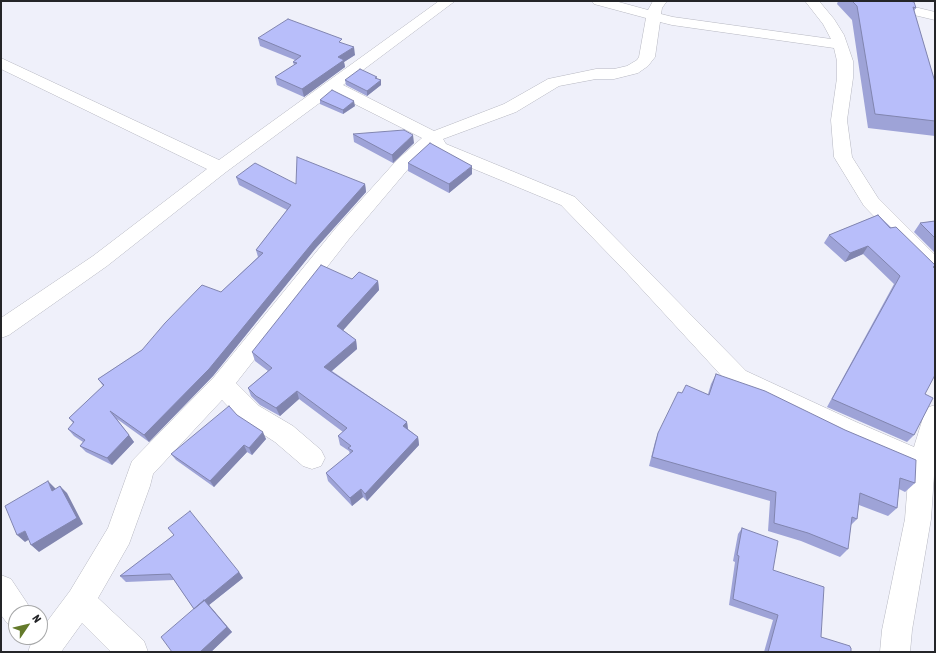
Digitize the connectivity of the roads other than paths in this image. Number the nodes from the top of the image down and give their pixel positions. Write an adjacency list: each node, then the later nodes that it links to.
1 (448, 1): 10 (street)
2 (599, 1): 7 (street)
3 (660, 1): 7 (street)
4 (812, 1): 8 (street)
5 (873, 1): 6 (street)
6 (935, 16)
7 (653, 17): 8 (street); 11 (street)
8 (841, 45): 13 (street)
9 (1, 63): 12 (street)
10 (332, 86): 11 (street); 12 (street)
11 (433, 137): 15 (street); 18 (street)
12 (220, 168): 14 (street)
13 (935, 267)
14 (1, 329)
15 (222, 384): 17 (street); 20 (street)
16 (935, 415): 18 (street)
17 (312, 458)
18 (922, 462): 24 (street)
19 (1, 589): 21 (street)
20 (80, 601): 22 (street); 23 (street)
21 (12, 605)
22 (41, 646)
23 (133, 652)
24 (895, 652)

